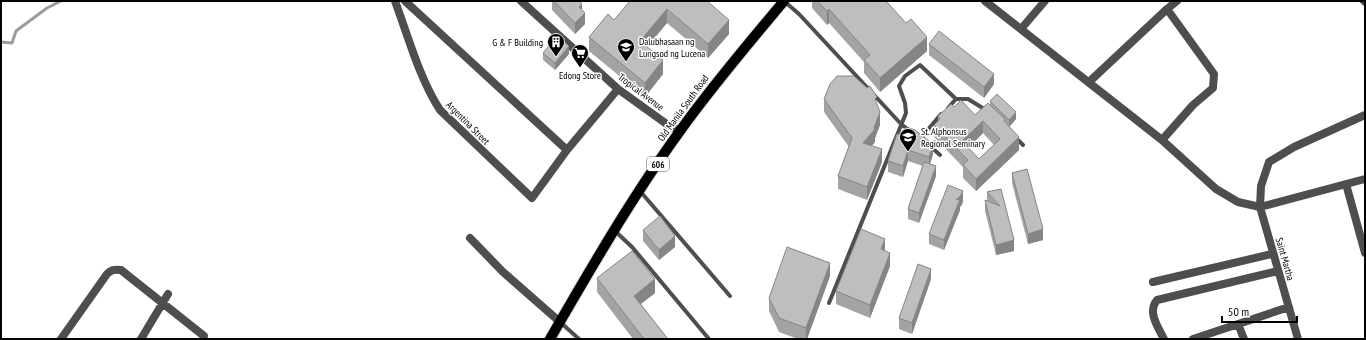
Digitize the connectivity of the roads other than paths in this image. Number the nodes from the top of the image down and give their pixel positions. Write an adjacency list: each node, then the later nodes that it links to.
1 (395, 1): 21 (street, Argentina Street)
2 (405, 1): 21 (street)
3 (521, 1): 11 (street, Tropical Avenue)
4 (784, 1): 15 (lane); 16 (main road, Old Manila South Road / 606)
5 (986, 1): 9 (street)
6 (1045, 1): 9 (street)
7 (1177, 1): 8 (street)
8 (1167, 9): 10 (street); 19 (street)
9 (1021, 29): 10 (street)
10 (1089, 82): 19 (street)
11 (618, 89): 16 (street, Tropical Avenue); 21 (street)
12 (956, 99): 13 (lane); 15 (lane); 18 (lane)
13 (989, 112)
14 (1365, 115): 26 (street, Saint Martha)
15 (901, 124): 18 (lane); 36 (lane)
16 (680, 131): 25 (main road, Old Manila South Road / 606)
17 (1011, 134): 20 (lane)
18 (921, 138): 22 (lane)
19 (1162, 140): 26 (street)
20 (1023, 144)
21 (567, 150)
22 (940, 155)
23 (1365, 179): 24 (street)
24 (1346, 184): 26 (street); 29 (street)
25 (640, 191): 27 (main road, Old Manila South Road / 606); 34 (lane)
26 (1260, 207): 30 (street, Saint Martha)
27 (615, 230): 38 (main road, Old Manila South Road / 606); 45 (lane)
28 (470, 238): 38 (street)
29 (1365, 253)
30 (1272, 254): 31 (street, Saint Martha); 32 (street)
31 (1278, 271): 37 (street, Saint Martha); 46 (street)
32 (1153, 282)
33 (168, 294): 35 (street)
34 (730, 296)
35 (163, 303): 40 (street); 41 (street); 42 (street)
36 (829, 303)
37 (1288, 307): 39 (street); 49 (street, Saint Martha)
38 (560, 322): 43 (main road, Old Manila South Road / 606); 44 (lane)
39 (1238, 324): 47 (street); 48 (street)
40 (61, 339)
41 (141, 339)
42 (202, 339)
43 (550, 339)
44 (579, 339)
45 (709, 339)
46 (1164, 339)
47 (1194, 339)
48 (1244, 339)
49 (1298, 339)

